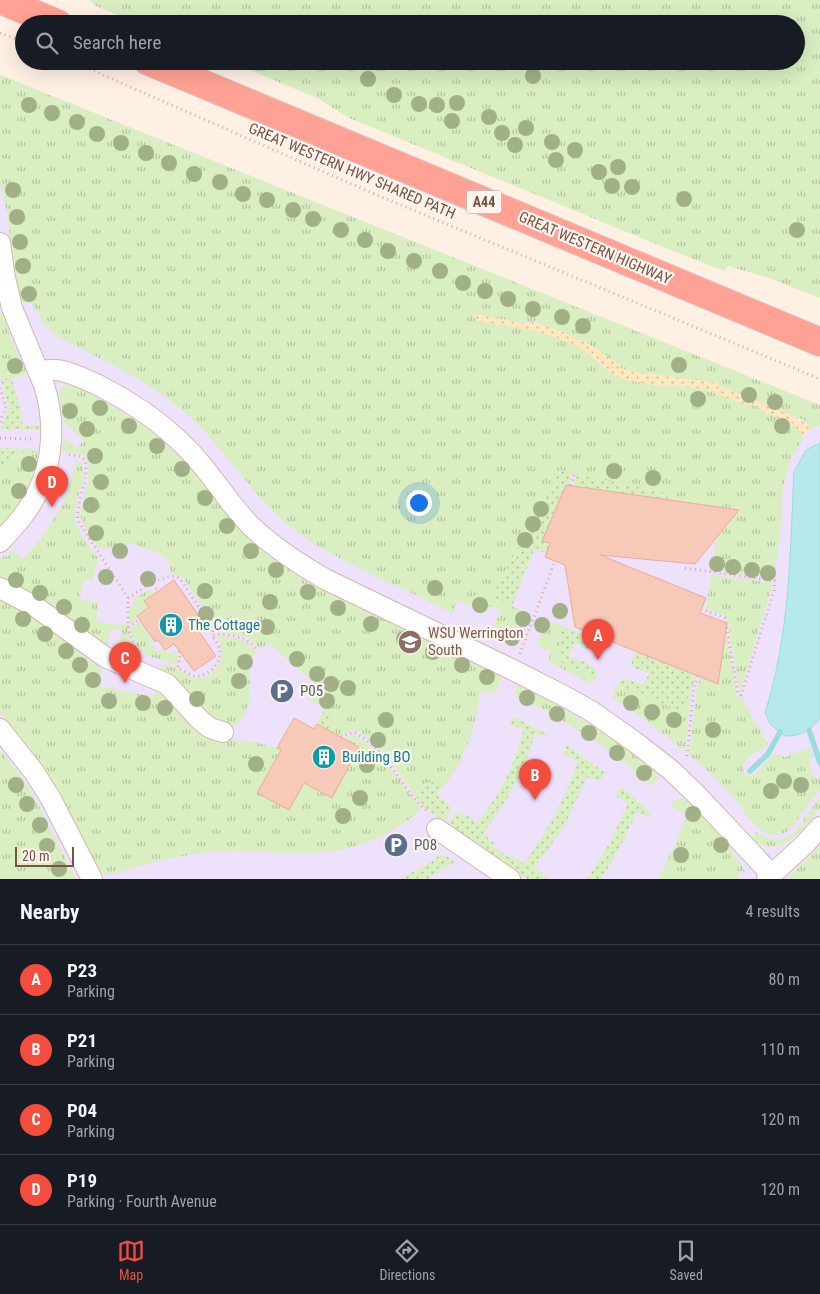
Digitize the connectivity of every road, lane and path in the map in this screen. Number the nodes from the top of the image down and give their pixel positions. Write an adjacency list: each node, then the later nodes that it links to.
1 (1, 0): 2 (highway)
2 (37, 15)
3 (0, 33): 4 (path)
4 (15, 39)
5 (92, 70): 10 (path, GREAT WESTERN HWY SHARED PATH)
6 (170, 70): 8 (highway, GREAT WESTERN HIGHWAY / A44)
7 (0, 243): 9 (street)
8 (820, 342)
9 (38, 371): 18 (street); 42 (street)
10 (820, 379)
11 (0, 388): 12 (path)
12 (0, 422)
13 (0, 438): 14 (path)
14 (33, 440)
15 (60, 453): 24 (path)
16 (575, 473): 17 (path)
17 (570, 485)
18 (0, 542)
19 (555, 561): 32 (path)
20 (685, 568): 25 (path)
21 (153, 583): 23 (path); 24 (path); 28 (path)
22 (0, 588): 37 (street)
23 (158, 591)
24 (128, 598): 27 (path)
25 (702, 609)
26 (140, 619): 27 (path)
27 (128, 627): 31 (path)
28 (212, 636): 30 (path); 34 (path)
29 (179, 650): 34 (path)
30 (258, 651)
31 (139, 652)
32 (517, 659)
33 (173, 666): 34 (path)
34 (178, 668)
35 (698, 676): 39 (path)
36 (0, 729): 43 (street)
37 (222, 732)
38 (341, 737): 40 (path)
39 (687, 756)
40 (435, 823): 44 (street)
41 (820, 827): 42 (street)
42 (770, 877)
43 (92, 879)
44 (510, 879)

